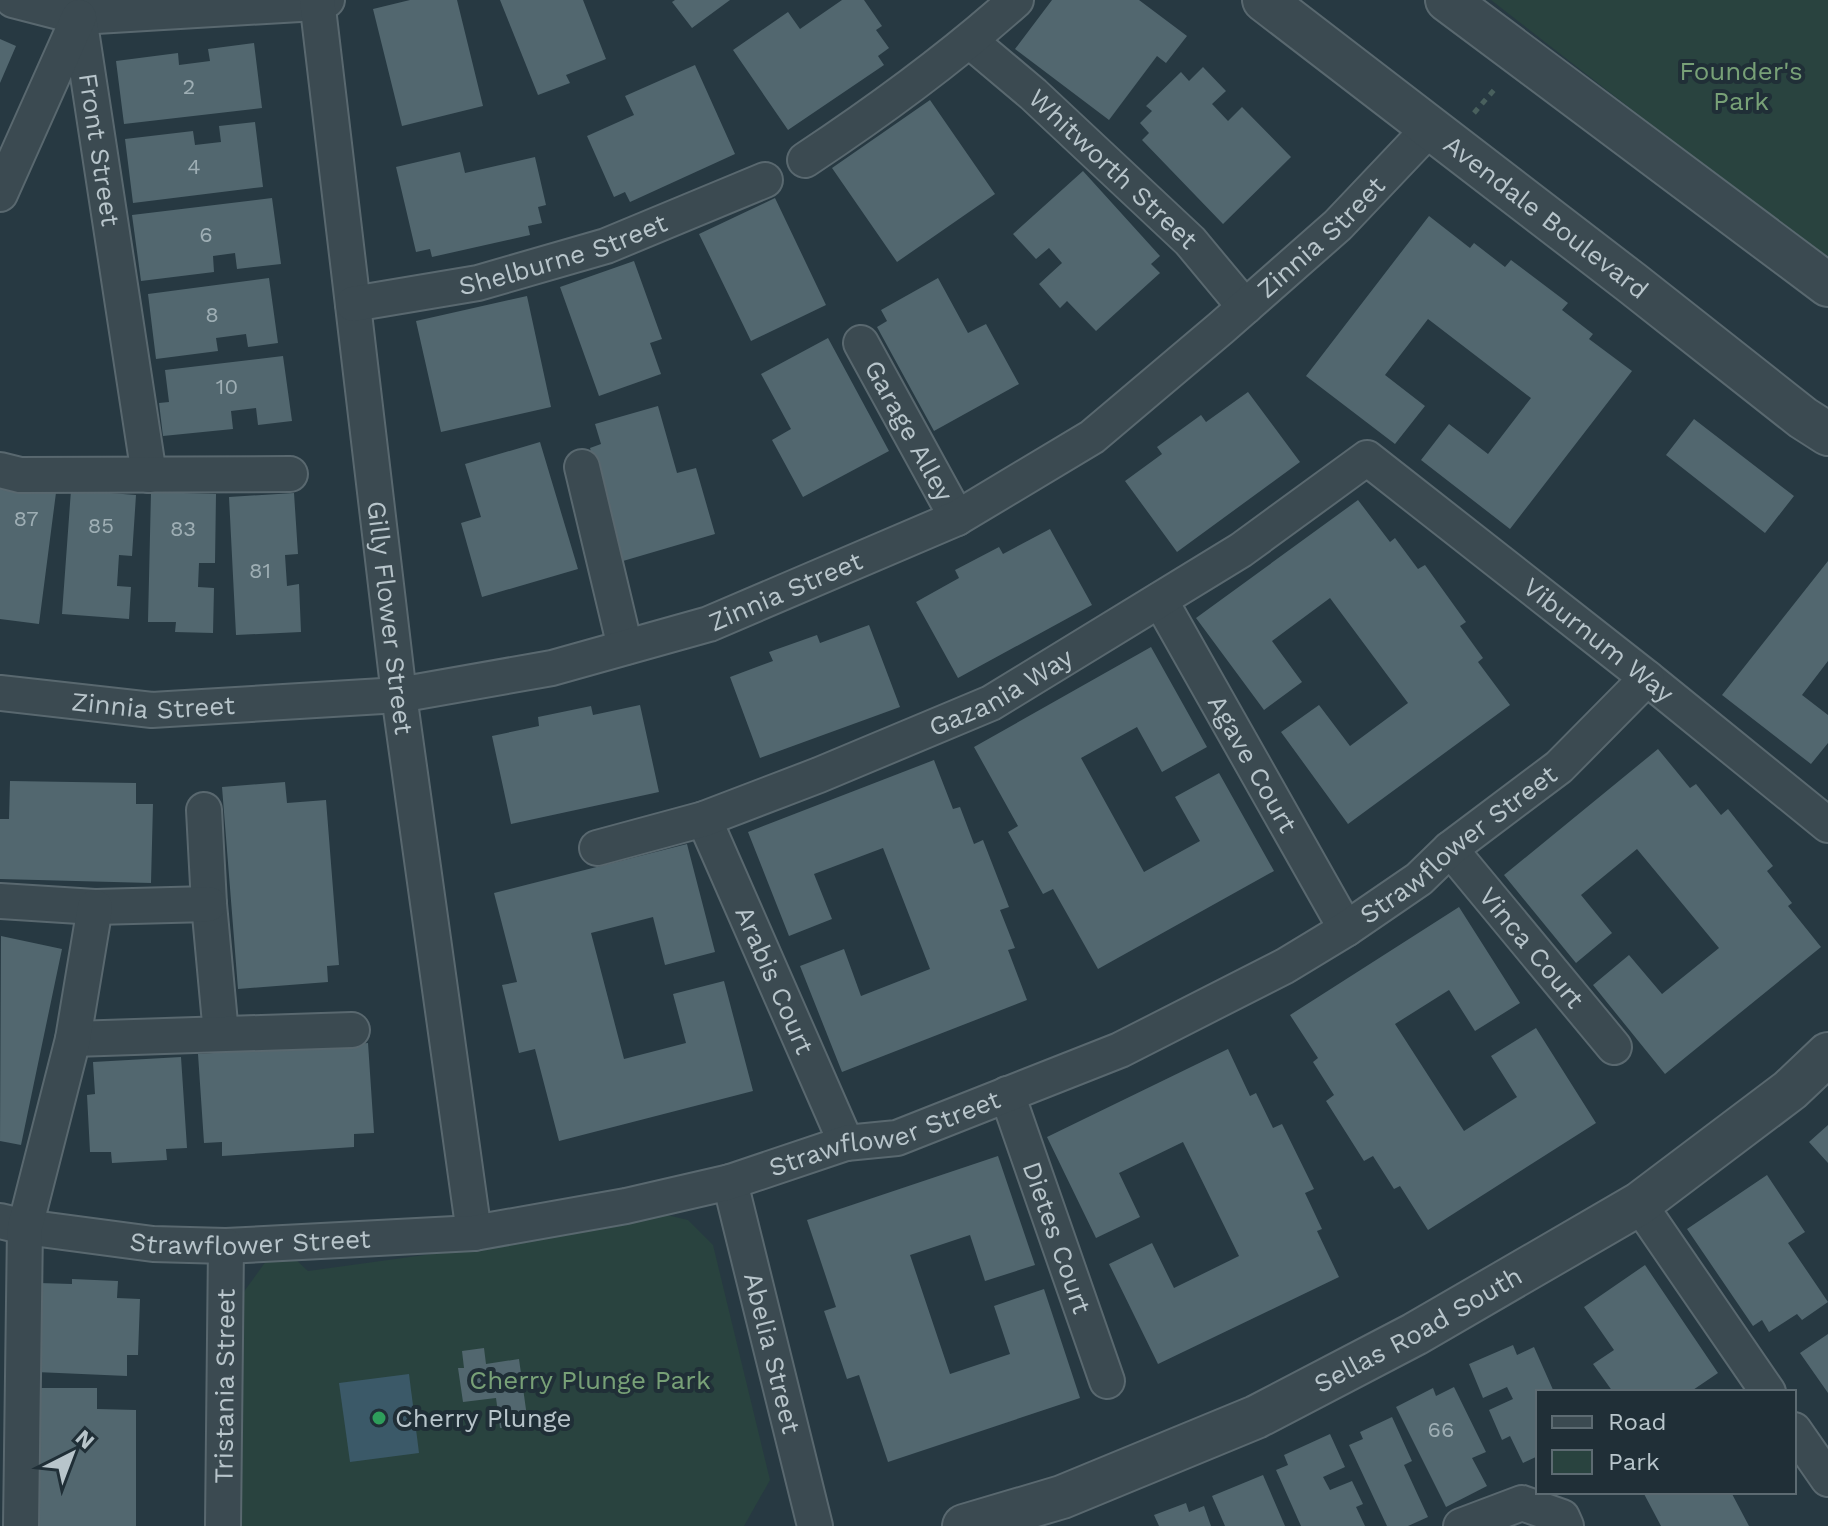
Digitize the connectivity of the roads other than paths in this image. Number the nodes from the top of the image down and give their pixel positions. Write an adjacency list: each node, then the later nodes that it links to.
1 (13, 0): 6 (street)
2 (1016, 0): 7 (street)
3 (1264, 0): 8 (street, Avendale Boulevard)
4 (1447, 0): 12 (street)
5 (320, 1): 6 (street); 13 (street, Gilly Flower Street)
6 (79, 17): 11 (street, Front Street); 21 (street, Front Street)
7 (970, 41): 9 (street); 14 (street, Whitworth Street)
8 (1449, 124): 14 (street, Zinnia Street); 16 (street, Avendale Boulevard)
9 (805, 160)
10 (765, 180): 13 (street, Shelburne Street)
11 (0, 194)
12 (1828, 285)
13 (353, 304): 27 (street, Gilly Flower Street)
14 (1245, 307): 22 (street, Zinnia Street)
15 (861, 343): 22 (street, Garage Alley)
16 (1828, 434)
17 (1367, 458): 23 (street, Gazania Way); 25 (street, Viburnum Way)
18 (582, 467): 24 (street)
19 (0, 470): 21 (street)
20 (290, 474): 21 (street)
21 (149, 475)
22 (957, 518): 24 (street, Zinnia Street)
23 (1160, 600): 29 (street, Gazania Way); 36 (street, Agave Court)
24 (625, 647): 27 (street, Zinnia Street)
25 (1647, 678): 30 (street, Viburnum Way); 32 (street, Strawflower Street)
26 (0, 693): 27 (street, Zinnia Street)
27 (399, 695): 47 (street, Gilly Flower Street)
28 (204, 810): 34 (street)
29 (704, 819): 31 (street, Gazania Way); 43 (street, Arabis Court)
30 (1828, 825)
31 (597, 848)
32 (1450, 849): 36 (street, Strawflower Street); 40 (street, Vinca Court)
33 (0, 901): 35 (street)
34 (209, 904): 35 (street); 38 (street)
35 (95, 907): 39 (street)
36 (1346, 929): 42 (street, Strawflower Street)
37 (352, 1030): 38 (street)
38 (221, 1034): 39 (street)
39 (73, 1039): 46 (street)
40 (1614, 1047)
41 (1828, 1054): 45 (street, Sellas Road South)
42 (1007, 1094): 43 (street, Strawflower Street); 49 (street, Dietes Court)
43 (846, 1143): 44 (street, Strawflower Street)
44 (730, 1182): 47 (street, Strawflower Street); 56 (street, Abelia Street)
45 (1639, 1204): 50 (street); 57 (street, Sellas Road South)
46 (13, 1224): 48 (street, Strawflower Street); 52 (street)
47 (474, 1233): 48 (street, Strawflower Street)
48 (226, 1246): 55 (street, Tristania Street)
49 (1107, 1381)
50 (1767, 1390)
51 (1796, 1433): 53 (street)
52 (11, 1434): 54 (street)
53 (1828, 1479)
54 (21, 1526)
55 (223, 1526)
56 (815, 1526)
57 (964, 1526)
58 (1461, 1526): 59 (street)
59 (1566, 1526)

